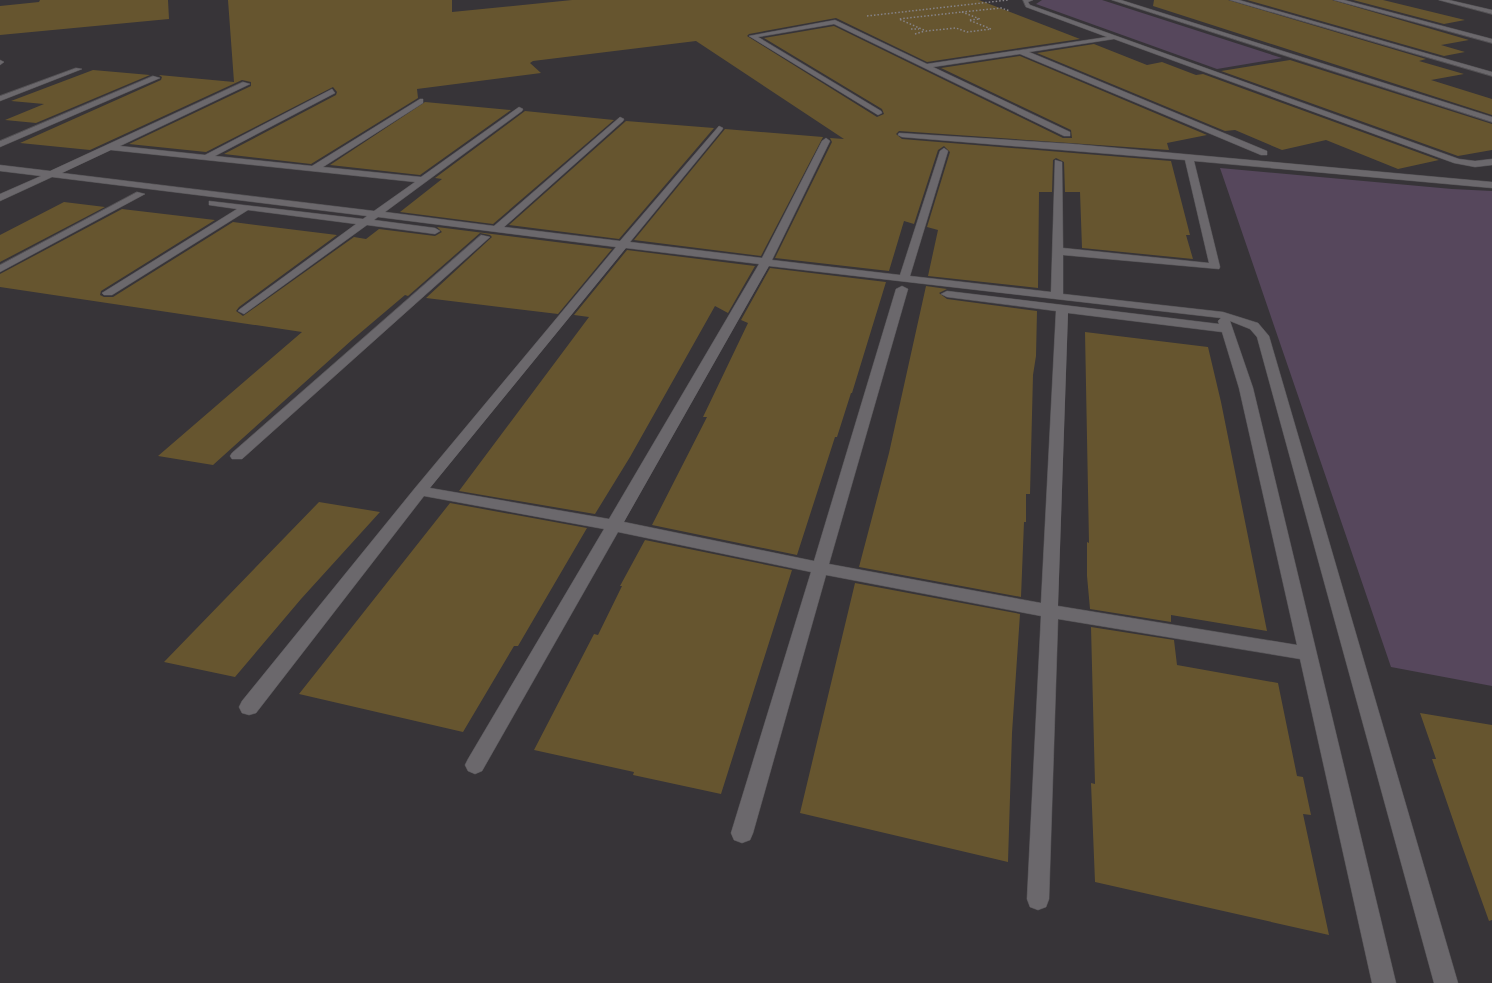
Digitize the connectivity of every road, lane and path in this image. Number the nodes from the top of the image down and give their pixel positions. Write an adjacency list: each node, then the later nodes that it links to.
1 (1012, 0): 9 (path)
2 (1030, 0): 10 (street)
3 (1115, 0): 30 (street)
4 (1233, 0): 21 (street)
5 (1337, 0): 17 (street)
6 (1442, 0): 8 (street)
7 (961, 12): 11 (path); 12 (path); 14 (path)
8 (1492, 12)
9 (862, 16)
10 (1064, 19): 11 (street); 16 (street)
11 (1042, 22)
12 (920, 28): 13 (path); 14 (path)
13 (911, 29)
14 (926, 31): 15 (path)
15 (915, 34)
16 (1114, 37): 18 (street); 42 (street)
17 (1492, 41)
18 (1022, 51): 19 (street); 38 (street)
19 (925, 66): 28 (street); 32 (street)
20 (78, 69): 25 (street)
21 (1492, 74)
22 (156, 78): 35 (street)
23 (246, 84): 36 (street)
24 (332, 91): 39 (street)
25 (0, 99)
26 (420, 101): 44 (street)
27 (519, 109): 47 (street)
28 (878, 113)
29 (620, 119): 55 (street)
30 (1492, 120)
31 (719, 128): 57 (street)
32 (1067, 134)
33 (902, 135): 40 (street)
34 (826, 141): 59 (street)
35 (0, 144)
36 (108, 147): 39 (street); 45 (street)
37 (944, 151): 61 (street)
38 (1264, 153)
39 (208, 156): 44 (street)
40 (1189, 157): 49 (street); 58 (street)
41 (1058, 162): 58 (street)
42 (1492, 162)
43 (0, 168): 45 (street)
44 (315, 168): 47 (street)
45 (51, 174): 48 (street); 53 (street)
46 (0, 176): 48 (street)
47 (423, 180): 53 (street)
48 (36, 181): 50 (street); 51 (street)
49 (1492, 185)
50 (140, 194): 52 (street); 60 (street)
51 (0, 198)
52 (245, 208): 54 (street); 62 (street)
53 (378, 213): 54 (street); 55 (street)
54 (366, 223): 56 (street); 64 (street)
55 (496, 229): 57 (street)
56 (484, 237): 57 (street); 66 (street)
57 (620, 248): 59 (street); 67 (street)
58 (1057, 251): 63 (street)
59 (764, 265): 61 (street); 68 (street)
60 (0, 269)
61 (903, 284): 63 (street); 69 (street)
62 (108, 293)
63 (1060, 302): 65 (street); 70 (street)
64 (244, 311)
65 (1225, 322): 71 (street); 77 (street)
66 (237, 456)
67 (420, 491): 68 (street); 72 (street)
68 (612, 525): 69 (street); 73 (street)
69 (819, 568): 70 (street); 74 (street)
70 (1050, 611): 71 (street); 75 (street)
71 (1309, 654): 76 (street)
72 (249, 707)
73 (475, 765)
74 (742, 833)
75 (1038, 898)
76 (1384, 983)
77 (1446, 983)

